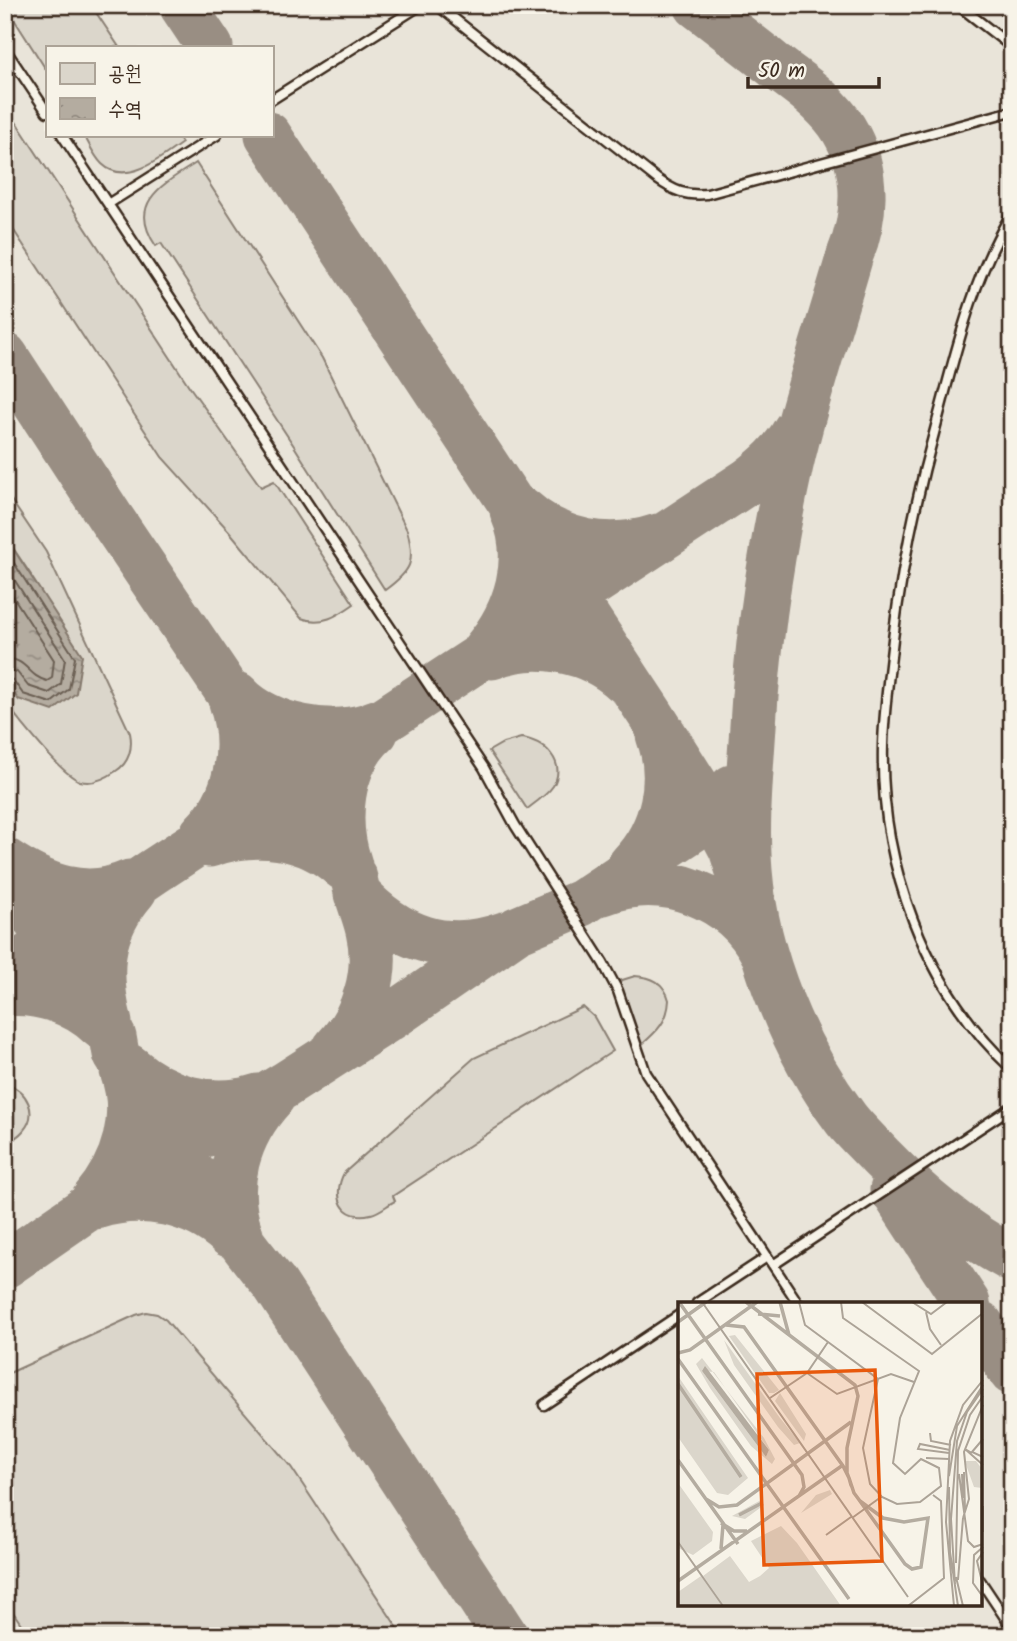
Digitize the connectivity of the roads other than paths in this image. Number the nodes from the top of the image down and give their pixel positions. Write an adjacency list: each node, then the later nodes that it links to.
1 (421, 5): 6 (lane)
2 (437, 5): 8 (lane)
3 (958, 5): 4 (lane)
4 (1012, 47)
5 (5, 49): 7 (lane)
6 (273, 99)
7 (46, 110)
8 (1012, 111)
9 (63, 136): 11 (lane)
10 (215, 136): 11 (lane)
11 (108, 204): 15 (lane)
12 (1012, 214): 13 (lane)
13 (1012, 1069)
14 (1012, 1107): 16 (lane)
15 (767, 1257): 16 (lane); 17 (lane)
16 (773, 1265): 18 (lane)
17 (699, 1302)
18 (797, 1302)
19 (678, 1316): 20 (lane)
20 (544, 1405)
21 (982, 1583): 22 (lane)
22 (1012, 1628)

